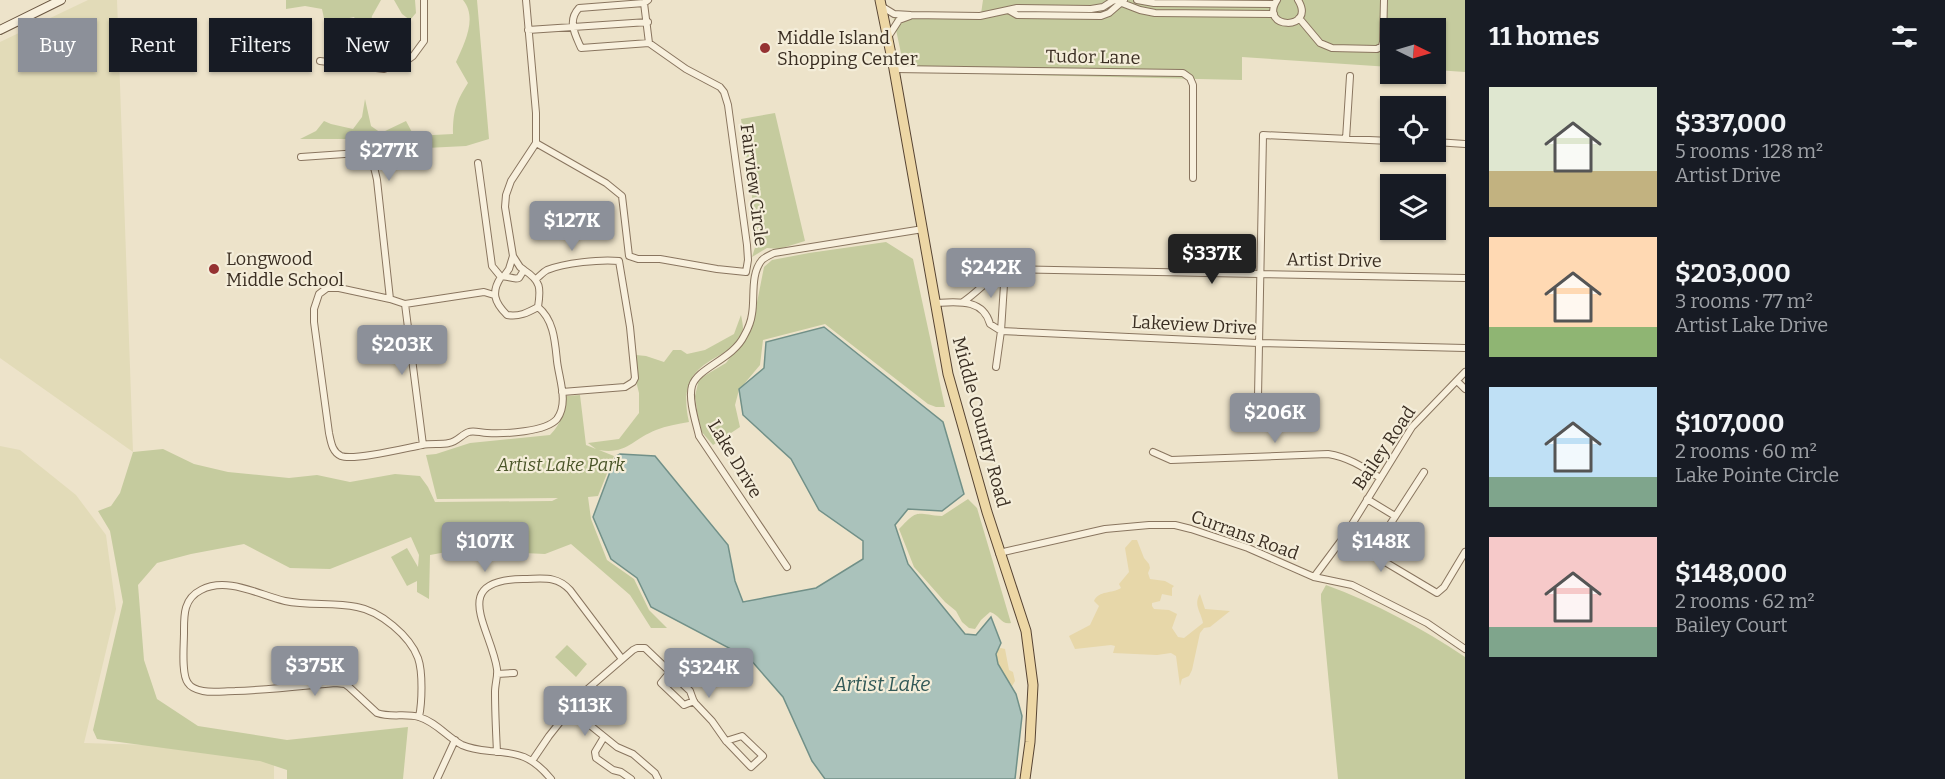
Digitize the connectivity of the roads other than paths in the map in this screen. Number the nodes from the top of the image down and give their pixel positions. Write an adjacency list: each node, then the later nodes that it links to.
1 (61, 0): 18 (main road)
2 (424, 0): 22 (street)
3 (526, 0): 19 (street)
4 (1114, 0): 9 (street); 12 (street)
5 (1137, 0): 10 (street)
6 (1298, 0): 15 (street)
7 (1384, 0): 15 (street)
8 (646, 2): 16 (street); 17 (street)
9 (1123, 2): 12 (street); 13 (street)
10 (1276, 2): 13 (street)
11 (880, 3): 14 (street); 20 (main road, Middle Country Road)
12 (1010, 11): 14 (street)
13 (1274, 14): 15 (street)
14 (911, 15): 20 (street)
15 (1299, 18)
16 (648, 22): 17 (street); 21 (street)
17 (573, 28): 19 (street); 21 (street)
18 (0, 30)
19 (528, 30): 27 (street)
20 (888, 37): 23 (main road, Middle Country Road)
21 (649, 43): 27 (street, Fairview Circle)
22 (320, 61)
23 (894, 69): 32 (street, Tudor Lane); 33 (main road, Middle Country Road)
24 (1350, 76): 25 (street)
25 (1346, 139): 26 (street); 37 (street)
26 (1380, 141)
27 (536, 143): 34 (street)
28 (1446, 143): 29 (street)
29 (1465, 144)
30 (301, 157): 42 (street)
31 (478, 163): 38 (street)
32 (1192, 178)
33 (923, 229): 44 (main road, Middle Country Road); 64 (street, Lake Drive)
34 (513, 256): 36 (street); 38 (street)
35 (1005, 269): 37 (street, Artist Drive); 43 (street); 47 (street)
36 (524, 270): 38 (street); 40 (street)
37 (1260, 274): 39 (street, Artist Drive); 48 (street)
38 (502, 277): 41 (street)
39 (1465, 278)
40 (536, 279): 46 (street); 54 (street)
41 (494, 295): 45 (street); 46 (street)
42 (390, 298): 45 (street); 56 (street)
43 (963, 302): 44 (street); 47 (street)
44 (935, 303): 63 (main road, Middle Country Road)
45 (405, 304): 56 (street)
46 (538, 307): 54 (street)
47 (1001, 331): 48 (street, Lakeview Drive); 50 (street)
48 (1258, 343): 49 (street, Lakeview Drive); 55 (street)
49 (1465, 348)
50 (996, 367)
51 (1465, 372): 52 (street, Bailey Road)
52 (1458, 382): 53 (street); 59 (street, Bailey Road)
53 (1465, 389)
54 (562, 392): 56 (street)
55 (1258, 397)
56 (423, 445)
57 (1153, 452): 59 (street)
58 (1424, 472): 61 (street)
59 (1380, 478): 60 (street, Bailey Road)
60 (1368, 498): 61 (street); 65 (street, Bailey Road)
61 (1395, 516): 62 (street)
62 (1465, 552)
63 (999, 553): 65 (street, Currans Road); 83 (main road, Middle Country Road)
64 (787, 567)
65 (1314, 577): 66 (street, Currans Road)
66 (1465, 649)
67 (622, 659): 68 (street); 69 (street); 72 (street)
68 (670, 672): 71 (street); 71 (street)
69 (497, 674): 70 (street); 77 (street)
70 (514, 674)
71 (694, 701): 76 (street)
72 (567, 712): 74 (street); 78 (street)
73 (419, 717): 73 (street); 75 (street)
74 (604, 737): 81 (street); 82 (street)
75 (455, 740): 77 (street); 79 (street)
76 (726, 741): 76 (street)
77 (497, 752): 78 (street)
78 (532, 761): 80 (street)
79 (437, 779)
80 (551, 779)
81 (631, 779)
82 (658, 779)
83 (1025, 779)

